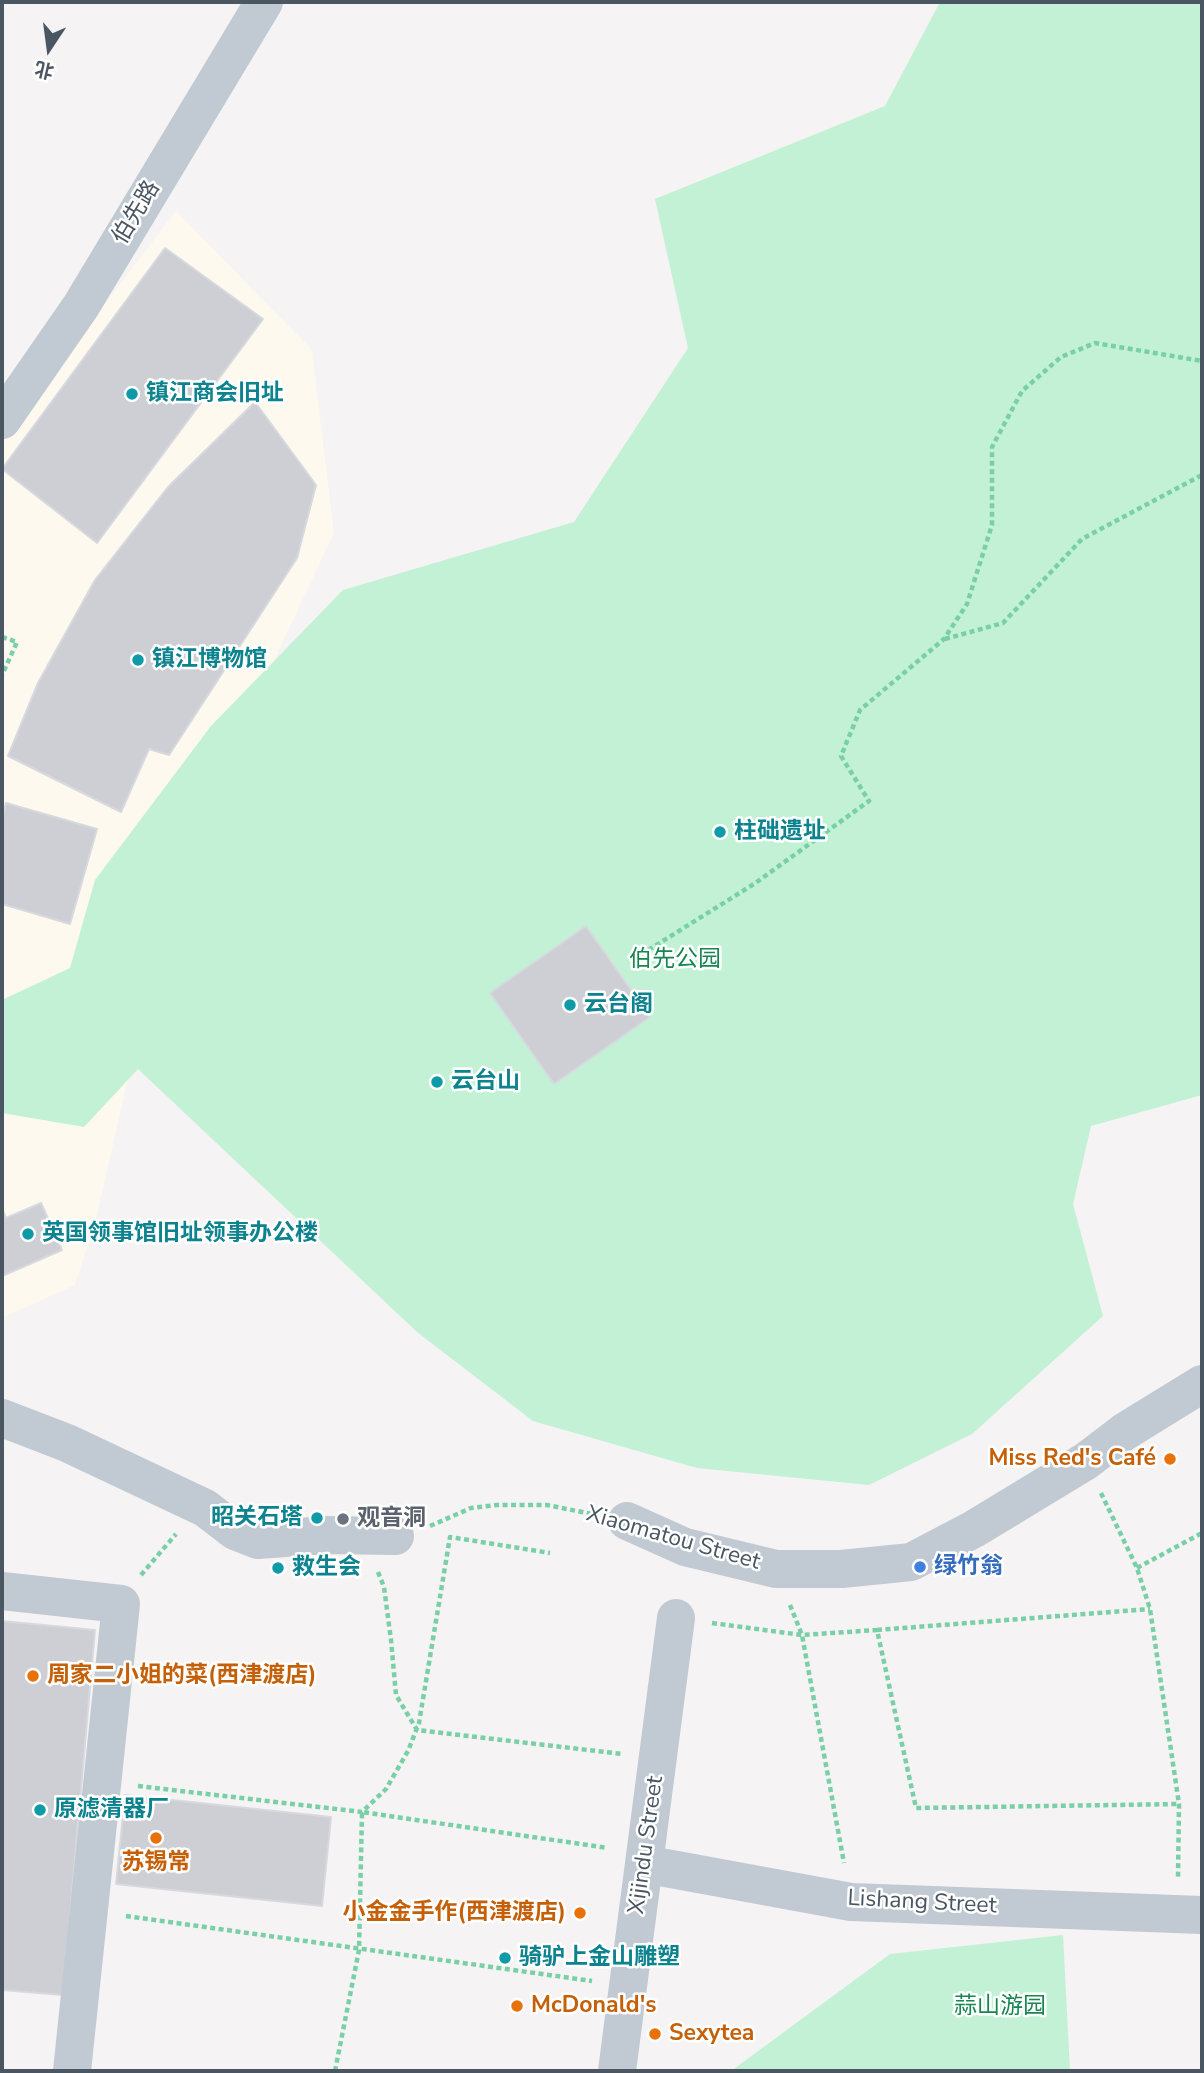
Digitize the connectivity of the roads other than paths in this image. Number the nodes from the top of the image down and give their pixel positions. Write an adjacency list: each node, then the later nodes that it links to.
1 (264, 2): 2 (street, 伯先路)
2 (2, 420)
3 (1202, 1384): 5 (street, Xiaomatou Street)
4 (2, 1418): 6 (street)
5 (627, 1521)
6 (380, 1536)
7 (2, 1591): 11 (street)
8 (676, 1618): 9 (street, Xijindu Street)
9 (644, 1864): 10 (street, Lishang Street); 12 (street, Xijindu Street)
10 (1190, 1915)
11 (72, 2071)
12 (617, 2071)

